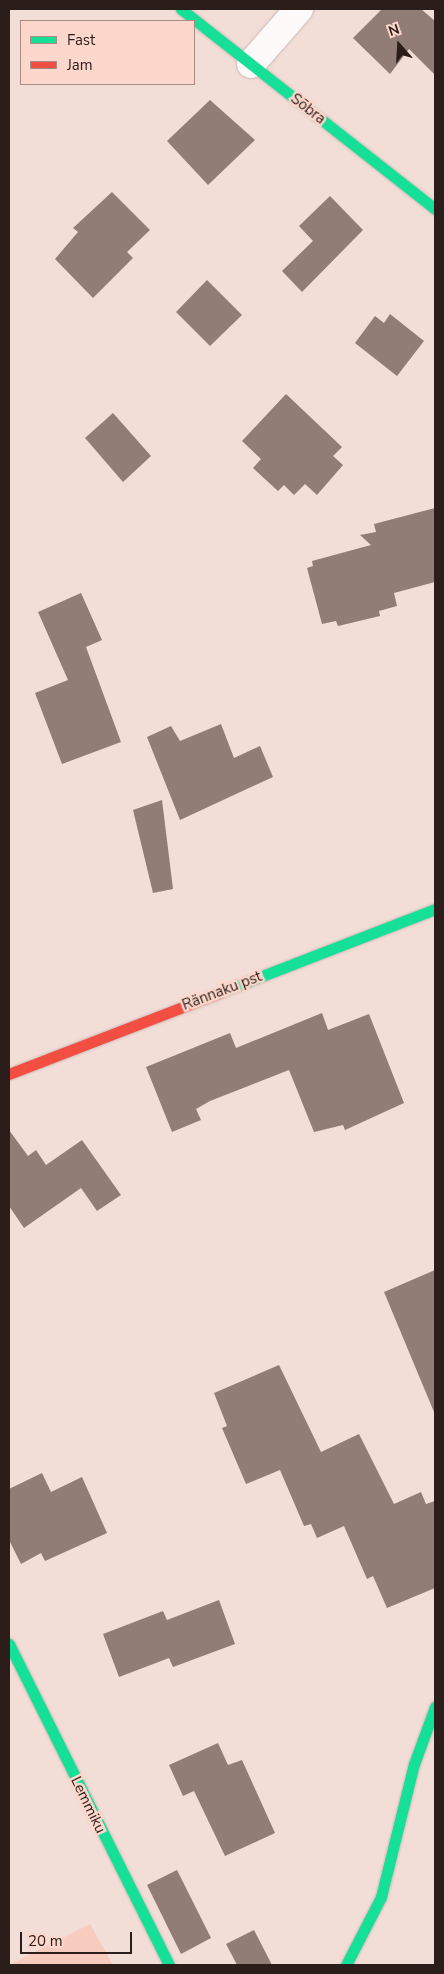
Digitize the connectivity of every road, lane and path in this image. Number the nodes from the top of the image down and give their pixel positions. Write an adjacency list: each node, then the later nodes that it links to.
1 (181, 9): 3 (street, Sõbra)
2 (299, 9): 3 (street)
3 (251, 64): 4 (street, Sõbra)
4 (435, 209)
5 (435, 909): 6 (street, Rännaku pst)
6 (9, 1074)
7 (9, 1644): 9 (street, Lemmiku)
8 (435, 1707): 10 (street)
9 (169, 1965)
10 (346, 1965)

